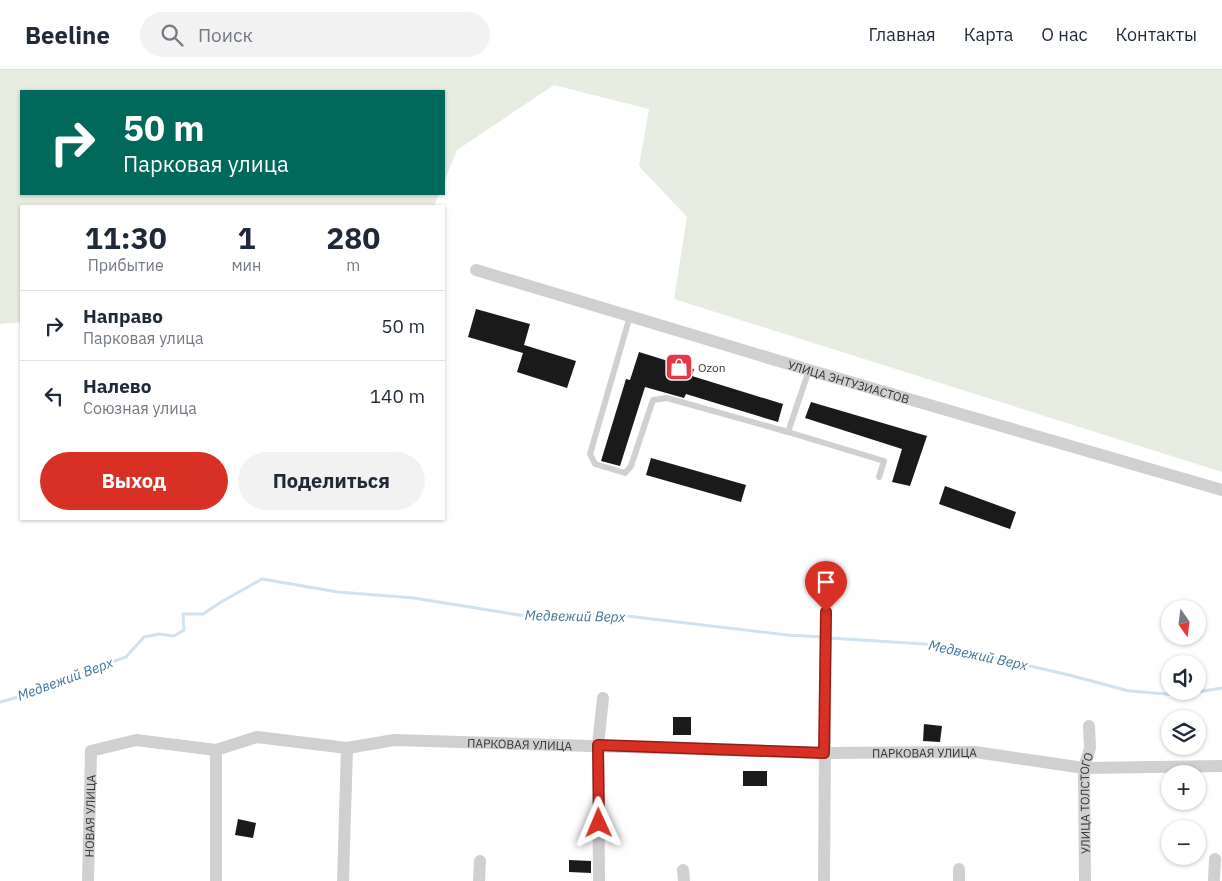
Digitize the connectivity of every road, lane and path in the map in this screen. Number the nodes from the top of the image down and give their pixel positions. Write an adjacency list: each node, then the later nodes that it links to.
1 (476, 270): 2 (street, УЛИЦА ЭНТУЗИАСТОВ)
2 (630, 316): 3 (street, УЛИЦА ЭНТУЗИАСТОВ); 4 (lane)
3 (809, 370): 4 (lane); 6 (street, УЛИЦА ЭНТУЗИАСТОВ)
4 (788, 432): 5 (lane)
5 (879, 477)
6 (1222, 490)
7 (826, 612): 14 (street)
8 (603, 698): 10 (street)
9 (1089, 726): 16 (street, УЛИЦА ТОЛСТОГО)
10 (598, 745): 11 (street, ПАРКОВАЯ УЛИЦА); 14 (street, ПАРКОВАЯ УЛИЦА); 23 (street)
11 (347, 748): 12 (street, ПАРКОВАЯ УЛИЦА); 21 (street)
12 (216, 750): 13 (street, ПАРКОВАЯ УЛИЦА); 20 (street)
13 (91, 751): 19 (street, НОВАЯ УЛИЦА)
14 (824, 753): 16 (street, ПАРКОВАЯ УЛИЦА); 24 (street)
15 (1222, 766): 16 (street, ПАРКОВАЯ УЛИЦА)
16 (1084, 768): 25 (street, УЛИЦА ТОЛСТОГО)
17 (1215, 859): 26 (street)
18 (480, 861): 22 (street)
19 (88, 881)
20 (216, 881)
21 (343, 881)
22 (479, 881)
23 (599, 881)
24 (824, 881)
25 (1085, 881)
26 (1214, 881)

